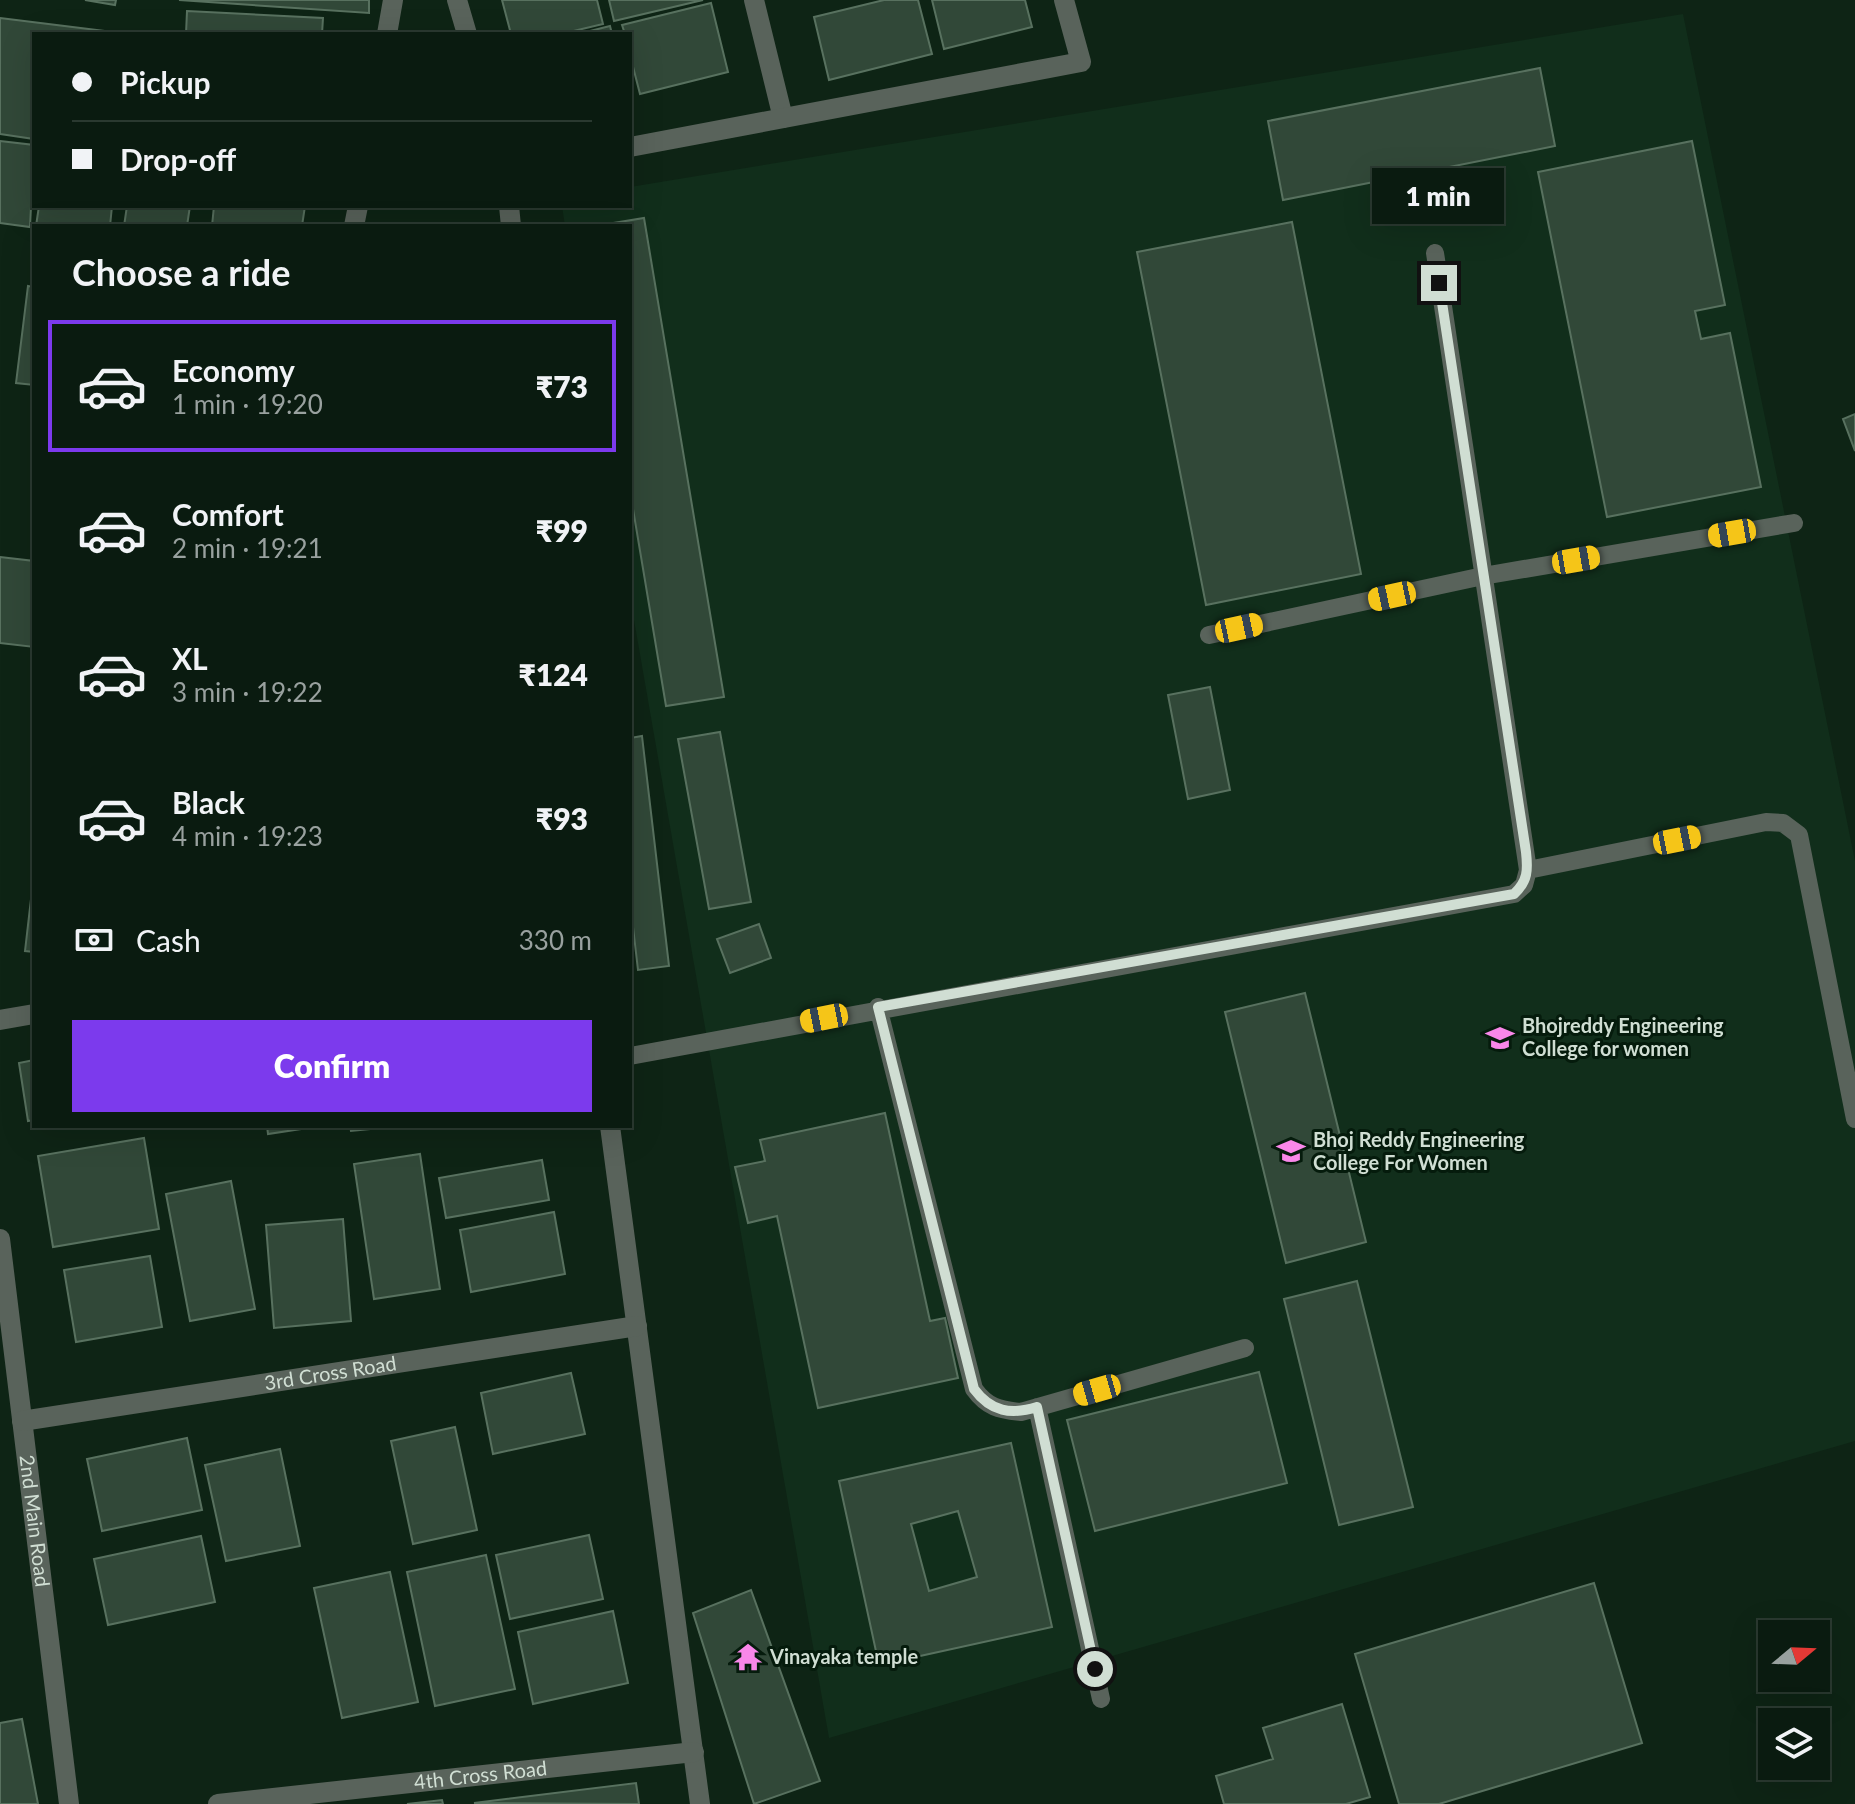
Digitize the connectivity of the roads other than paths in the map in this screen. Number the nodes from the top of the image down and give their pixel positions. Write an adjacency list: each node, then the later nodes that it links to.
1 (393, 0): 5 (street)
2 (457, 0): 6 (street)
3 (754, 0): 7 (street)
4 (1064, 0): 7 (street)
5 (387, 32)
6 (466, 32)
7 (783, 118): 8 (street)
8 (632, 147)
9 (1435, 253): 11 (lane)
10 (1794, 523): 11 (lane)
11 (1483, 576): 12 (lane); 13 (lane)
12 (1209, 635)
13 (1528, 870): 14 (lane); 18 (lane)
14 (878, 1007): 17 (lane); 23 (lane)
15 (32, 1014): 16 (street)
16 (0, 1020)
17 (632, 1056)
18 (1855, 1119)
19 (610, 1128): 21 (street)
20 (0, 1239): 24 (street, 2nd Main Road)
21 (637, 1326): 24 (street, 3rd Cross Road); 26 (street)
22 (1245, 1348): 23 (lane)
23 (1037, 1407): 25 (lane)
24 (22, 1421): 27 (street, 2nd Main Road)
25 (1101, 1699)
26 (694, 1752): 28 (street, 4th Cross Road); 29 (street)
27 (69, 1804)
28 (218, 1804)
29 (700, 1804)

